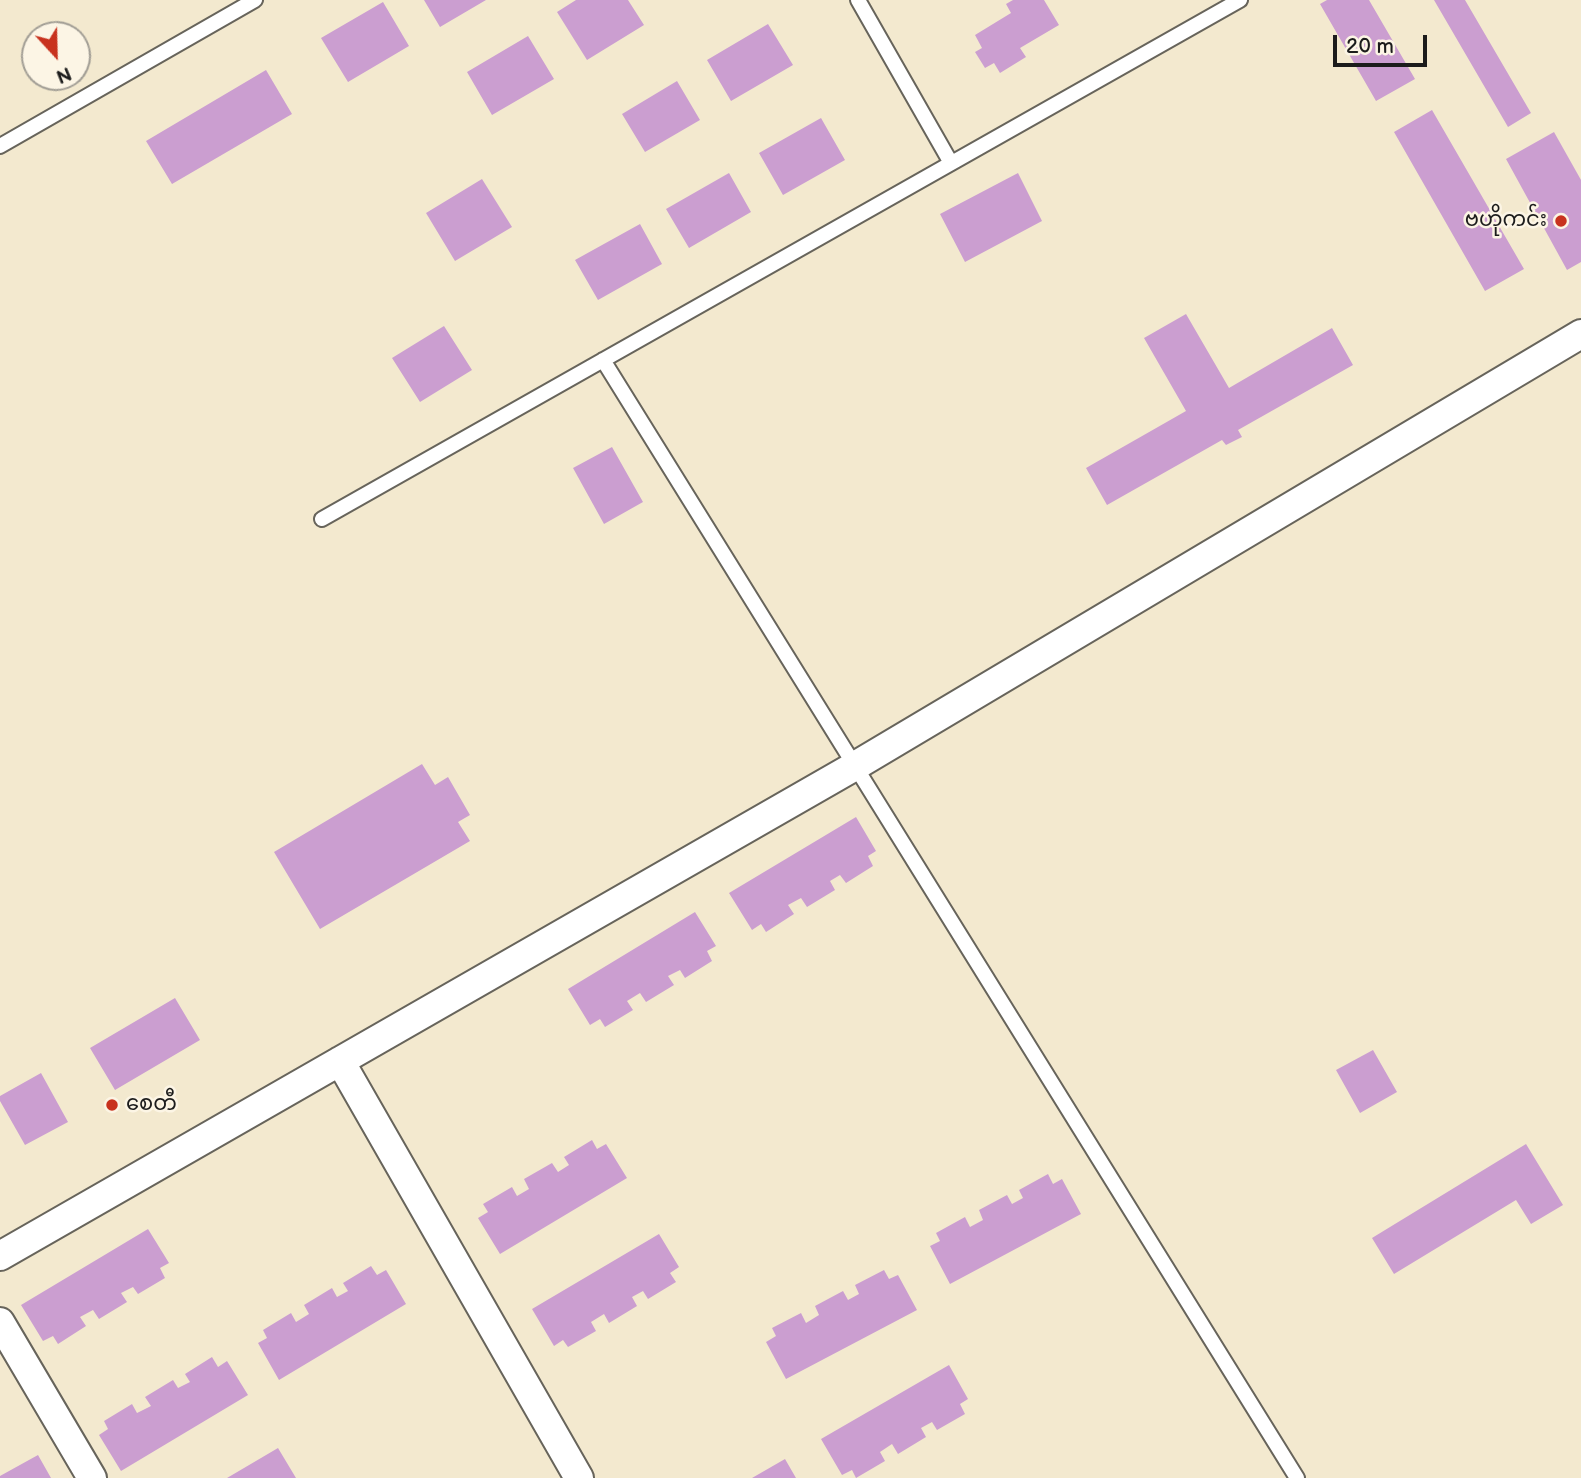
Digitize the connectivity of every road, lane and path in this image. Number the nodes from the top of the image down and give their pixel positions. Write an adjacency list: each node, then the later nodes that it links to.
1 (255, 0): 4 (lane)
2 (858, 0): 5 (lane)
3 (1240, 0): 5 (lane)
4 (0, 146)
5 (951, 163): 7 (lane)
6 (1581, 334): 9 (street)
7 (603, 360): 8 (lane); 9 (lane)
8 (322, 519)
9 (855, 766): 10 (street); 15 (lane)
10 (340, 1061): 11 (street); 14 (street)
11 (0, 1256)
12 (0, 1322): 13 (street)
13 (92, 1478)
14 (579, 1478)
15 (1297, 1478)

